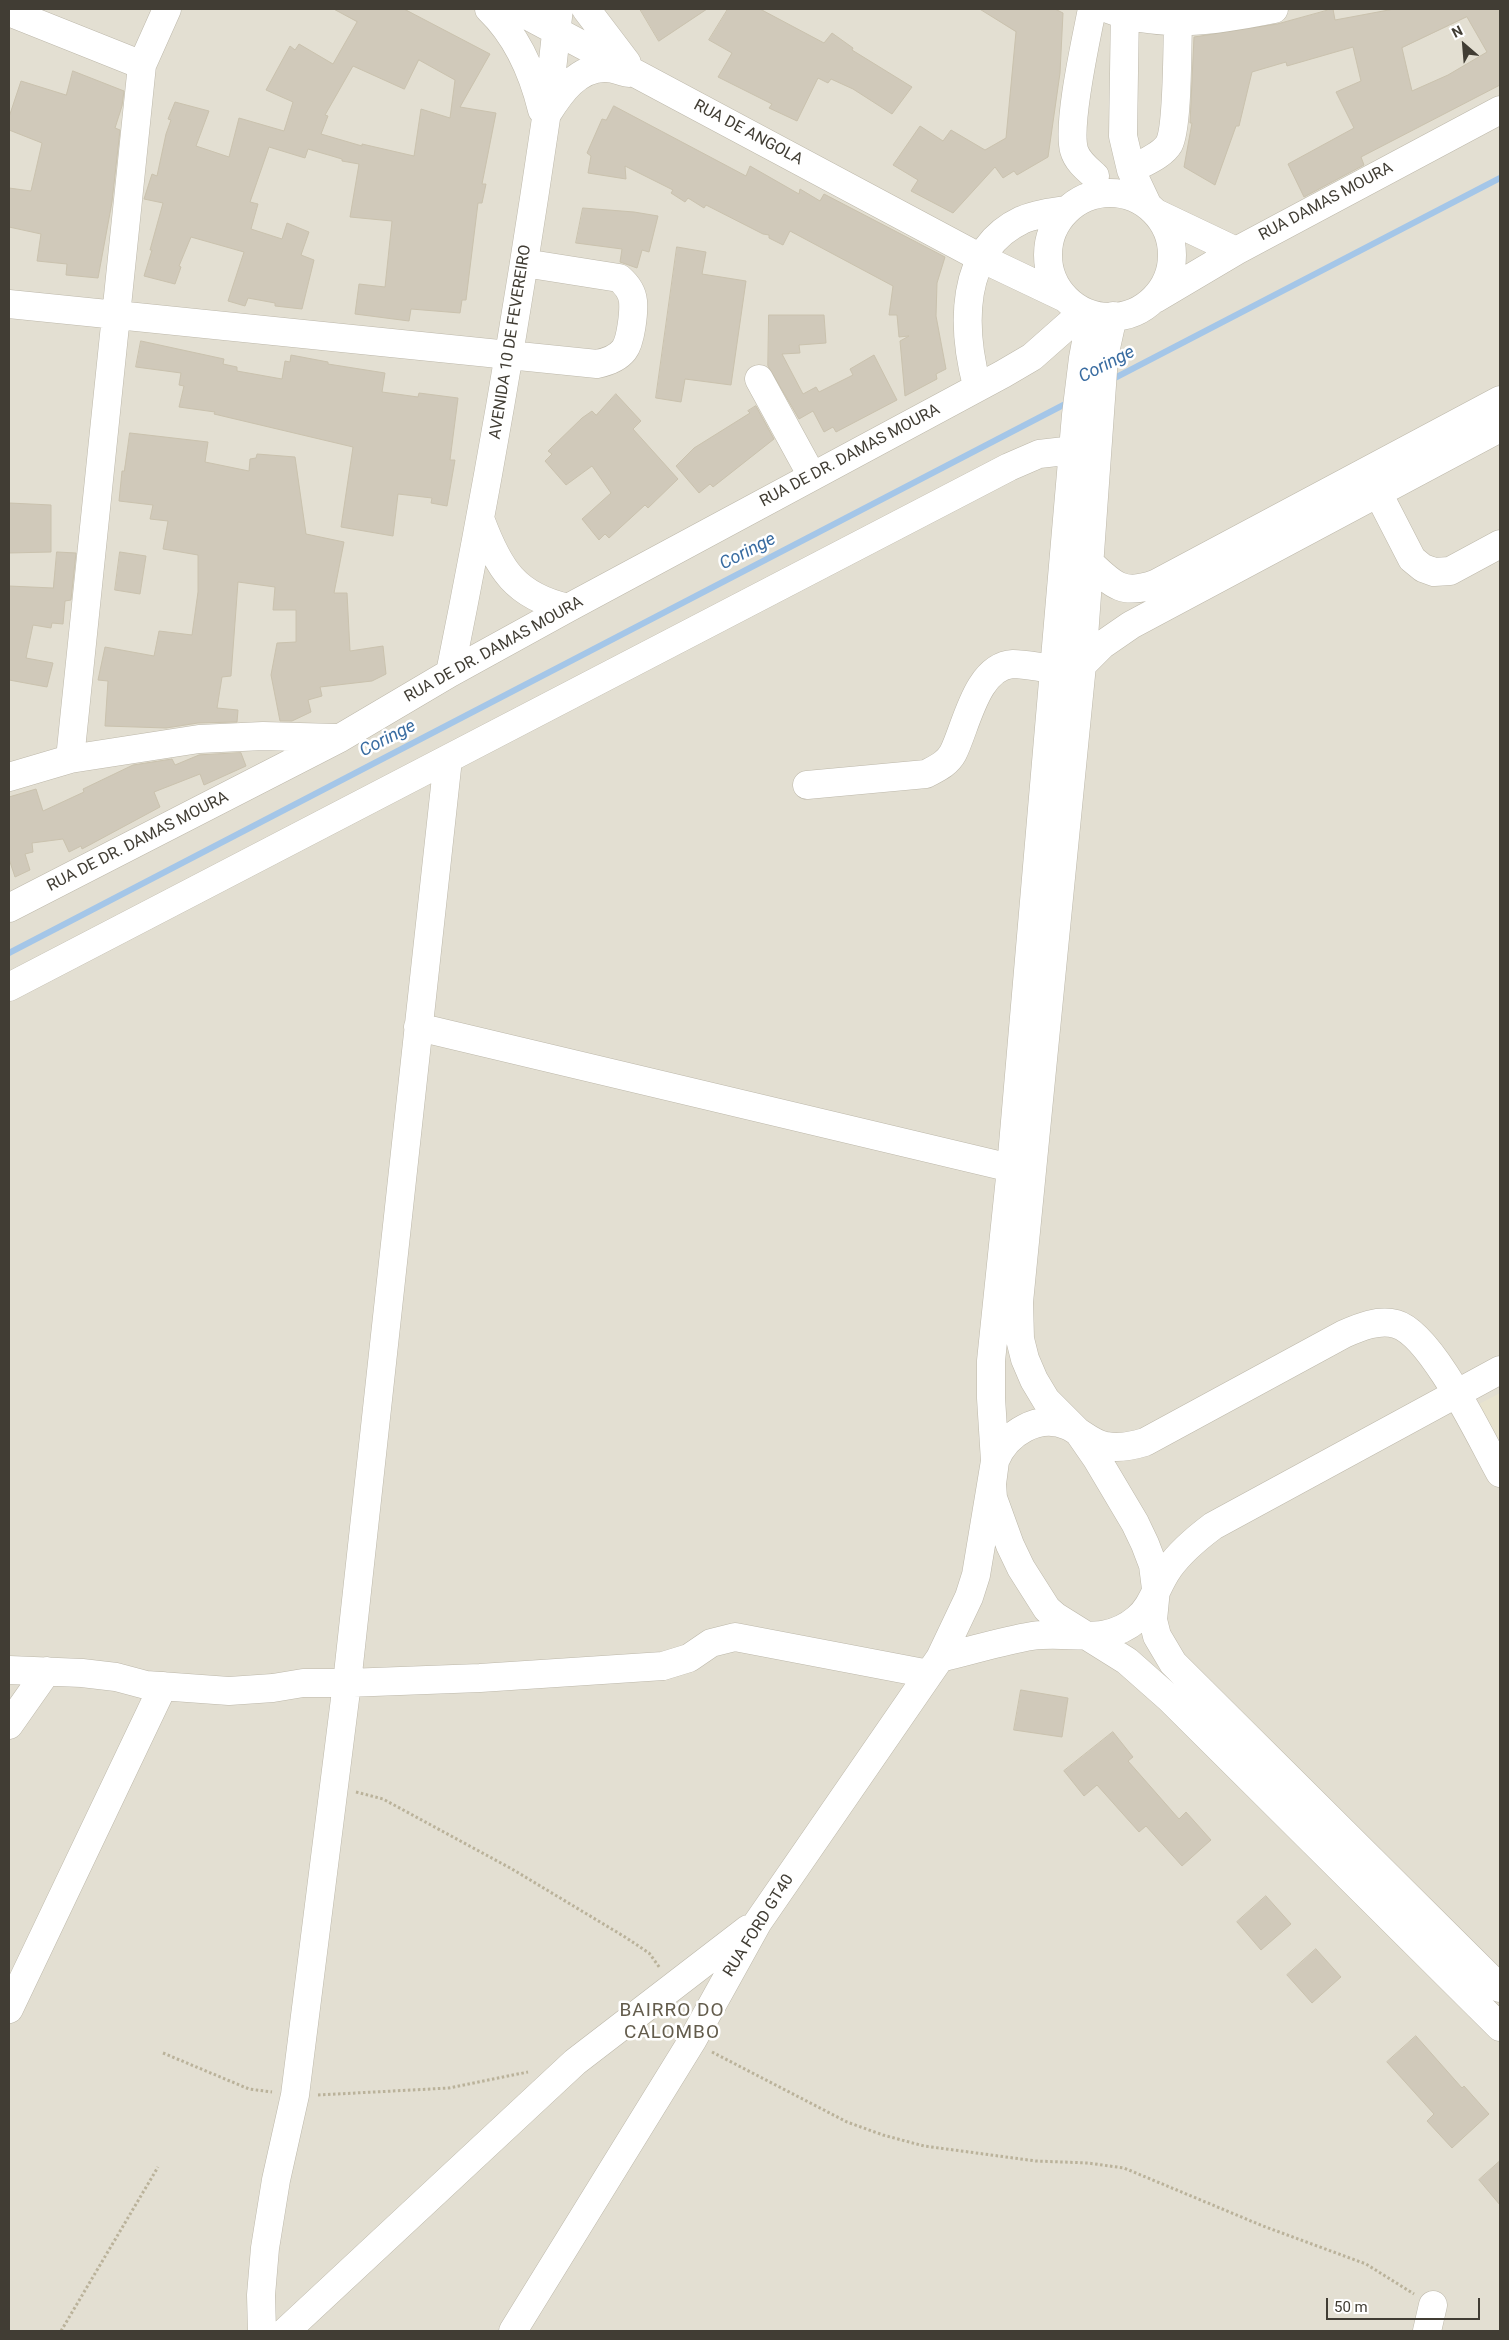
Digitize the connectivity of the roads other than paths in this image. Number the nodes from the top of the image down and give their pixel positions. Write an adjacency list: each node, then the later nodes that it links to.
1 (167, 9): 11 (street)
2 (489, 9): 14 (street)
3 (515, 9): 9 (street, RUA DE ANGOLA)
4 (586, 9): 12 (street)
5 (1092, 9): 17 (street)
6 (1274, 9): 10 (street)
7 (1119, 11): 10 (street); 15 (street)
8 (9, 12): 11 (street)
9 (558, 19): 12 (street, RUA DE ANGOLA); 14 (street, AVENIDA 10 DE FEVEREIRO)
10 (1178, 23): 16 (street)
11 (142, 65): 26 (street)
12 (638, 74): 14 (street); 21 (street, RUA DE ANGOLA)
13 (1500, 110): 20 (street, RUA DAMAS MOURA)
14 (546, 119): 22 (street, AVENIDA 10 DE FEVEREIRO)
15 (1123, 136): 16 (street); 17 (street)
16 (1131, 170): 19 (street)
17 (1096, 176): 18 (street)
18 (1074, 205): 19 (street); 21 (street); 25 (street)
19 (1152, 209): 20 (street); 23 (street)
20 (1236, 251): 23 (street, RUA DAMAS MOURA)
21 (981, 258): 25 (street, RUA DE ANGOLA); 29 (street)
22 (524, 263): 27 (street, AVENIDA 10 DE FEVEREIRO); 27 (street)
23 (1154, 298): 25 (street)
24 (9, 304): 26 (street)
25 (1087, 310): 29 (street, RUA DE DR. DAMAS MOURA); 31 (street)
26 (117, 316): 27 (street); 44 (street)
27 (509, 356): 36 (street, AVENIDA 10 DE FEVEREIRO)
28 (759, 379): 34 (street)
29 (978, 386): 34 (street, RUA DE DR. DAMAS MOURA)
30 (1500, 400): 38 (street)
31 (1089, 412): 33 (street); 38 (street)
32 (1500, 428): 35 (street)
33 (1074, 450): 41 (street); 45 (street)
34 (812, 476): 39 (street, RUA DE DR. DAMAS MOURA)
35 (1378, 493): 37 (street); 40 (street)
36 (481, 521): 39 (street); 42 (street, AVENIDA 10 DE FEVEREIRO)
37 (1500, 544)
38 (1089, 562): 40 (street)
39 (568, 608): 42 (street, RUA DE DR. DAMAS MOURA)
40 (1082, 665): 54 (street)
41 (1055, 669): 47 (street); 51 (street)
42 (450, 673): 43 (street, RUA DE DR. DAMAS MOURA)
43 (340, 738): 44 (street); 48 (street, RUA DE DR. DAMAS MOURA)
44 (70, 759): 46 (street)
45 (448, 760): 49 (street); 50 (street)
46 (9, 777)
47 (807, 785)
48 (9, 908)
49 (9, 987)
50 (418, 1027): 51 (street); 62 (street)
51 (1011, 1168): 55 (street)
52 (1500, 1370): 53 (street)
53 (1456, 1393): 54 (street); 56 (street); 57 (street)
54 (1079, 1433): 55 (street); 57 (street)
55 (995, 1461): 58 (street); 59 (street, RUA FORD GT40)
56 (1500, 1473)
57 (1156, 1589): 58 (street); 66 (street)
58 (1090, 1638): 59 (street); 68 (street)
59 (934, 1666): 62 (street); 65 (street, RUA FORD GT40)
60 (9, 1670): 61 (street)
61 (47, 1671): 63 (street); 64 (street)
62 (347, 1683): 63 (street); 69 (street)
63 (163, 1686): 67 (street)
64 (9, 1725)
65 (758, 1922): 70 (street); 71 (street, RUA FORD GT40)
66 (1500, 1988)
67 (9, 2009)
68 (1500, 2028)
69 (262, 2331)
70 (286, 2331)
71 (513, 2331)

